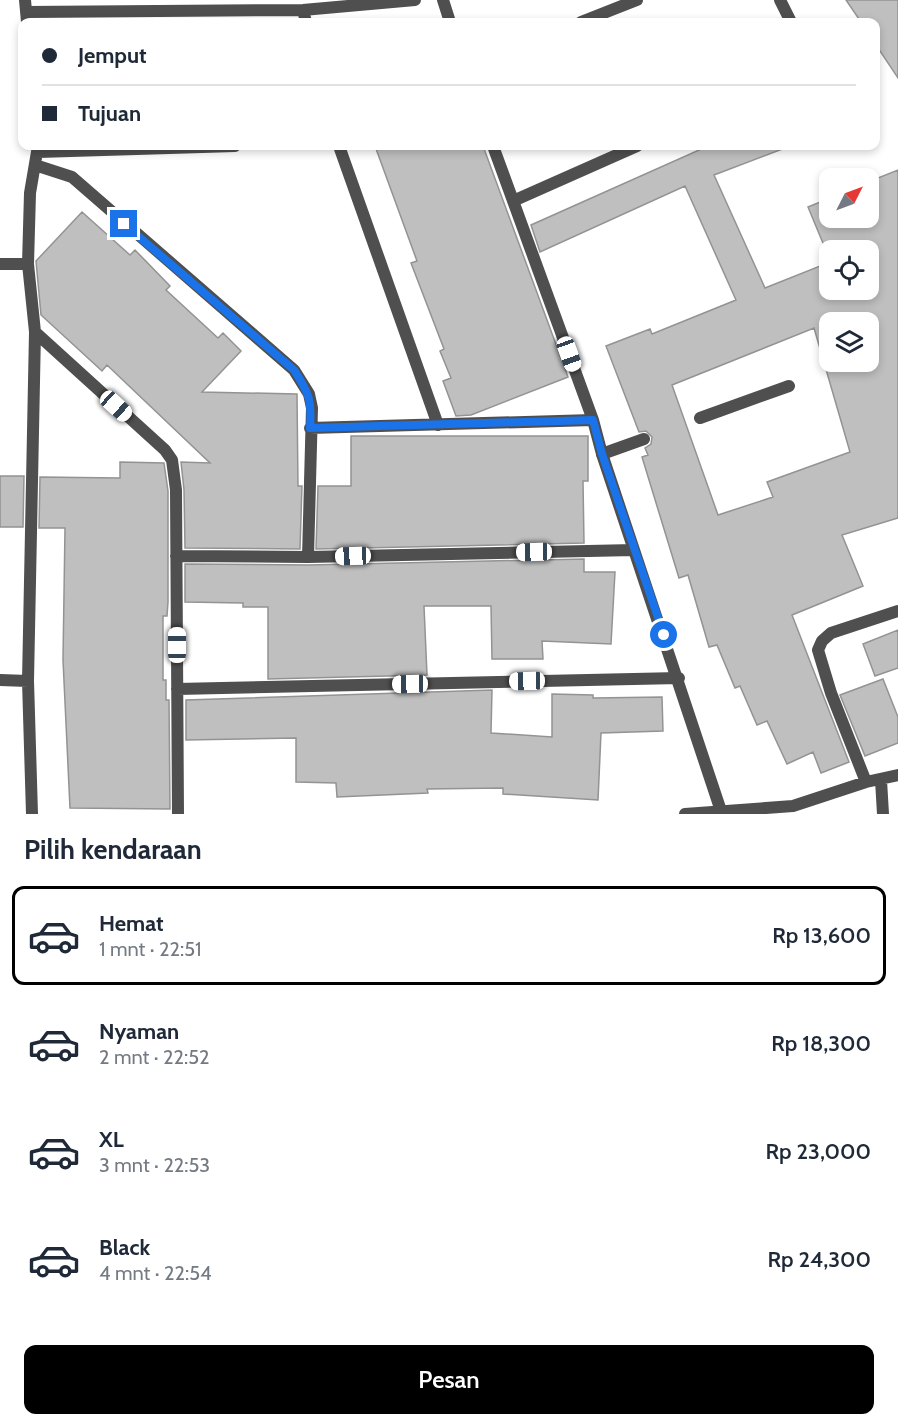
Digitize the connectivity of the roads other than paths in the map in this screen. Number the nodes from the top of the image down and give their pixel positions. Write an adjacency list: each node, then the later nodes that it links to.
1 (415, 0): 6 (street)
2 (443, 0): 7 (street)
3 (638, 0): 8 (street)
4 (780, 0): 9 (street)
5 (26, 12): 6 (street)
6 (305, 16)
7 (449, 18)
8 (591, 18)
9 (789, 18)
10 (38, 150): 14 (street)
11 (340, 150): 22 (street)
12 (494, 150): 15 (street)
13 (628, 150): 15 (street)
14 (35, 165): 17 (street); 23 (street)
15 (513, 201): 21 (street)
16 (0, 264): 17 (street)
17 (28, 264): 18 (street)
18 (35, 332): 27 (street); 32 (street)
19 (789, 386): 20 (street)
20 (700, 418)
21 (593, 420): 22 (street); 25 (street)
22 (438, 425): 23 (street)
23 (310, 428): 28 (street)
24 (644, 439): 25 (street)
25 (602, 454): 26 (street)
26 (634, 550): 28 (street); 30 (street)
27 (176, 556): 28 (street); 33 (street)
28 (308, 557)
29 (898, 611): 36 (street)
30 (679, 678): 33 (street); 37 (street)
31 (0, 680): 32 (street)
32 (28, 681): 38 (street)
33 (177, 689): 39 (street)
34 (898, 776): 35 (street)
35 (881, 780): 36 (street); 41 (street)
36 (866, 782): 37 (street)
37 (721, 811): 40 (street)
38 (32, 814)
39 (178, 814)
40 (686, 814)
41 (883, 814)

